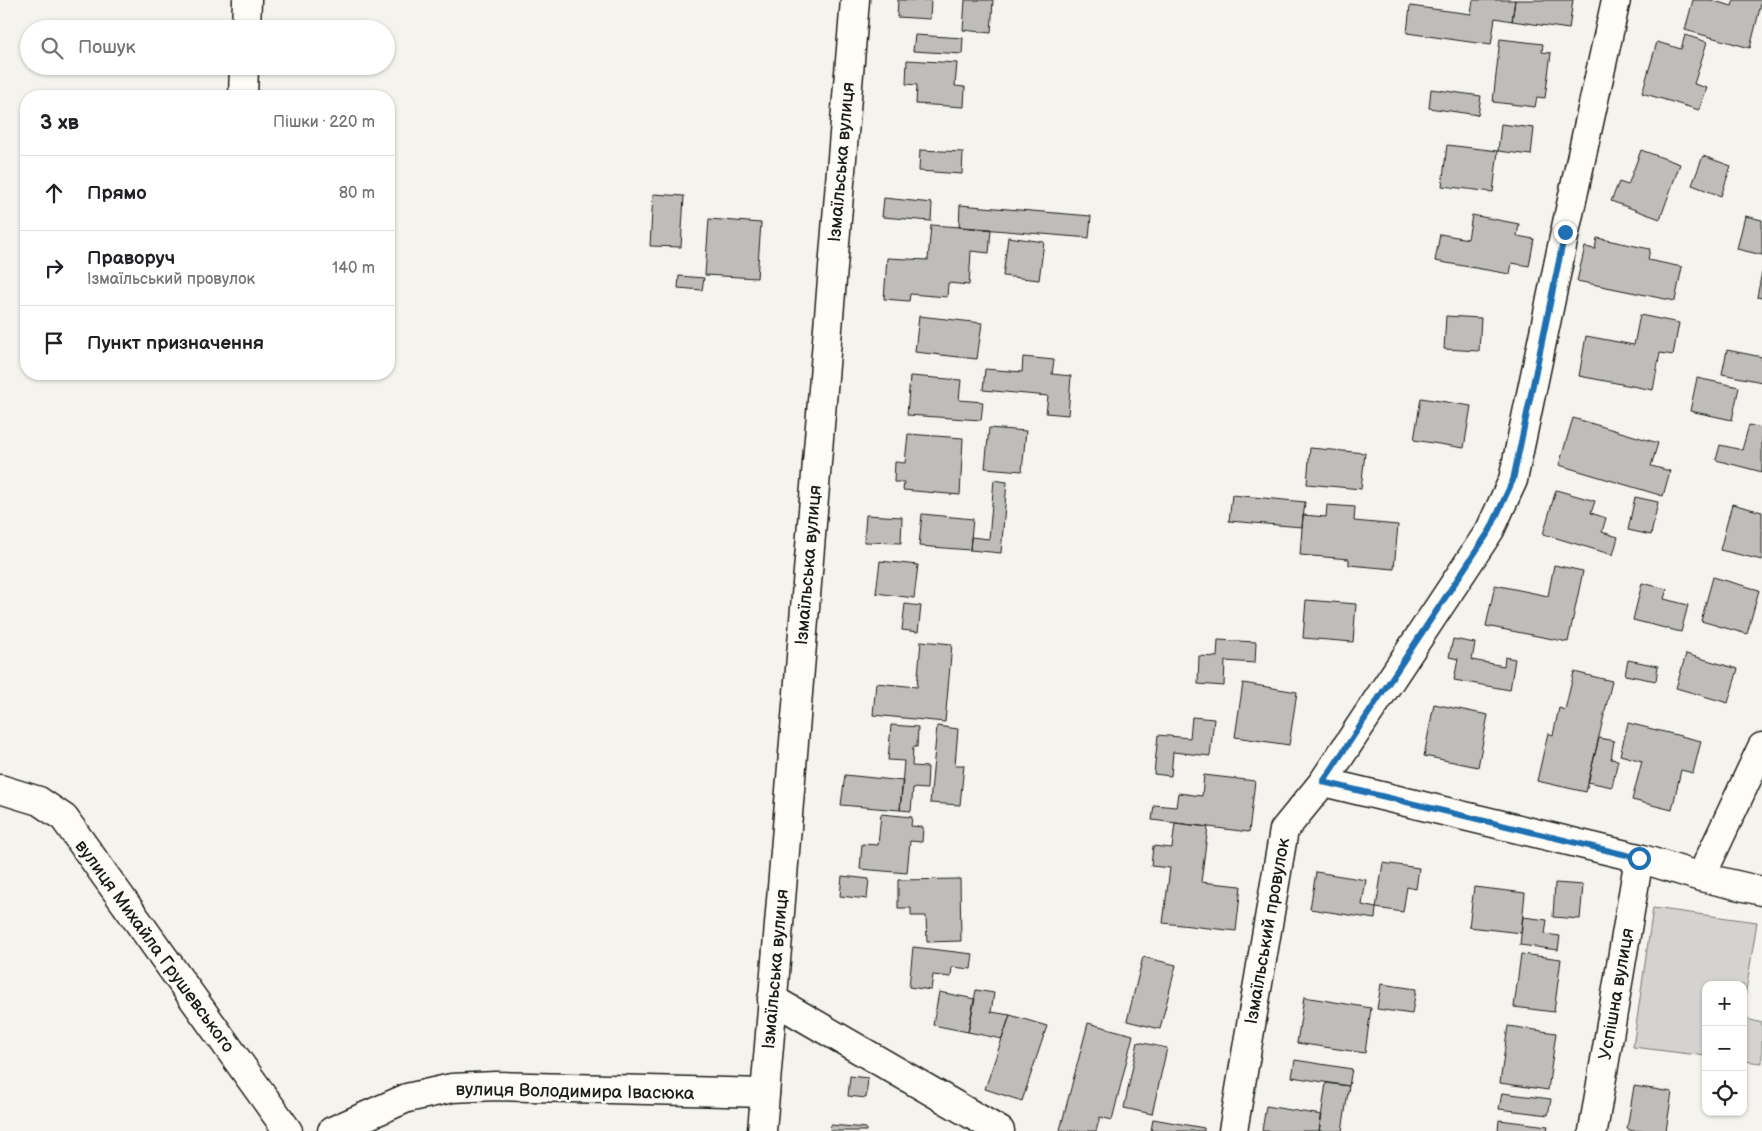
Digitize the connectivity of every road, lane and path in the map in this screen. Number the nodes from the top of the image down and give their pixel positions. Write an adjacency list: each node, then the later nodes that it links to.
1 (247, 0): 4 (street)
2 (854, 0): 13 (street, Ізмаїльська вулиця)
3 (1616, 0): 8 (street, Ізмаїльський провулок)
4 (246, 20)
5 (244, 75): 6 (street)
6 (243, 90)
7 (1762, 747): 11 (street)
8 (1323, 782): 10 (street); 19 (street, Ізмаїльський провулок)
9 (0, 789): 15 (street, вулиця Михайла Грушевського)
10 (1639, 858): 11 (street); 20 (street, Успішна вулиця)
11 (1701, 877): 12 (street)
12 (1762, 892)
13 (772, 999): 14 (street, Ізмаїльська вулиця); 18 (street)
14 (766, 1093): 16 (street, вулиця Володимира Івасюка); 17 (street, Ізмаїльська вулиця)
15 (288, 1131)
16 (332, 1131)
17 (762, 1131)
18 (1000, 1131)
19 (1233, 1131)
20 (1593, 1131)

